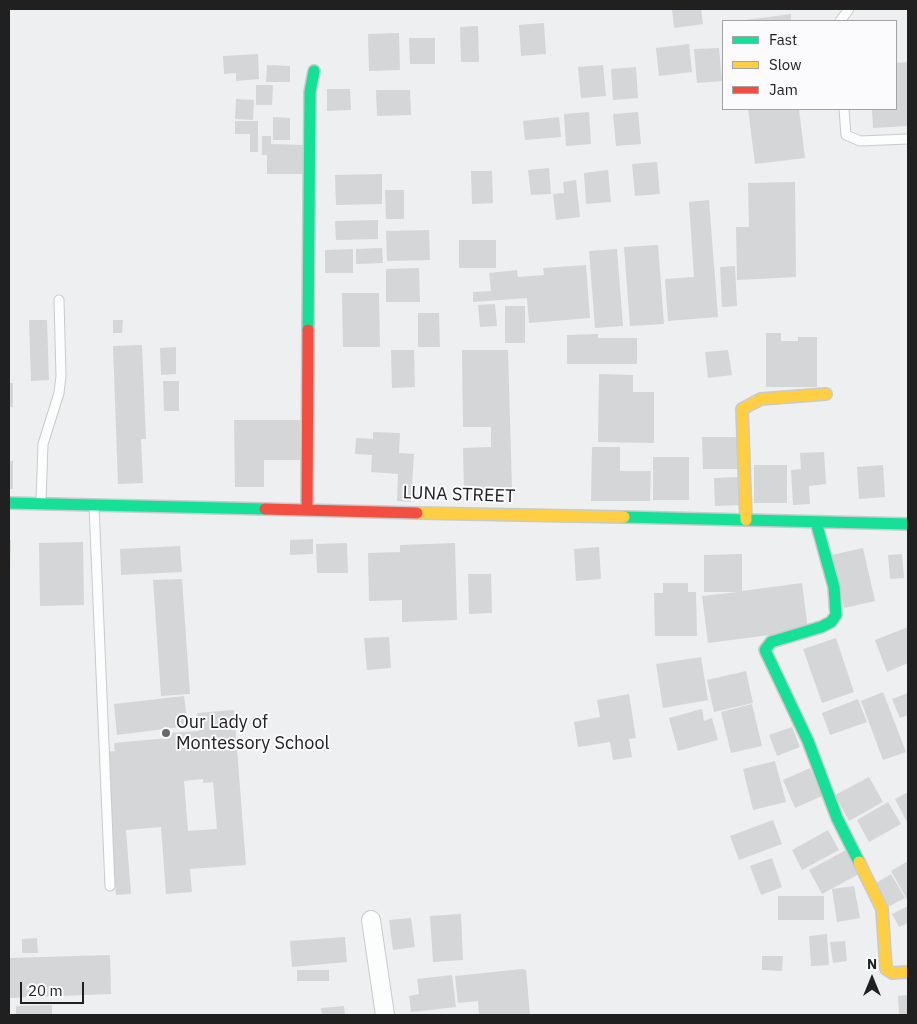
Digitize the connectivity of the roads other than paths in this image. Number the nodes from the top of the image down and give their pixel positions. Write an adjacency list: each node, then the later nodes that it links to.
1 (849, 9): 2 (lane)
2 (841, 20)
3 (314, 72): 11 (street)
4 (844, 110): 5 (lane)
5 (908, 139)
6 (59, 300): 9 (lane)
7 (826, 394): 12 (street)
8 (9, 503): 9 (street, LUNA STREET)
9 (41, 503): 10 (street, LUNA STREET)
10 (94, 504): 11 (street, LUNA STREET); 15 (lane)
11 (307, 508): 12 (street, LUNA STREET)
12 (746, 520): 13 (street, LUNA STREET)
13 (816, 522): 14 (street, LUNA STREET); 17 (street)
14 (908, 524)
15 (110, 886)
16 (371, 920): 18 (street)
17 (908, 972)
18 (385, 1015)

